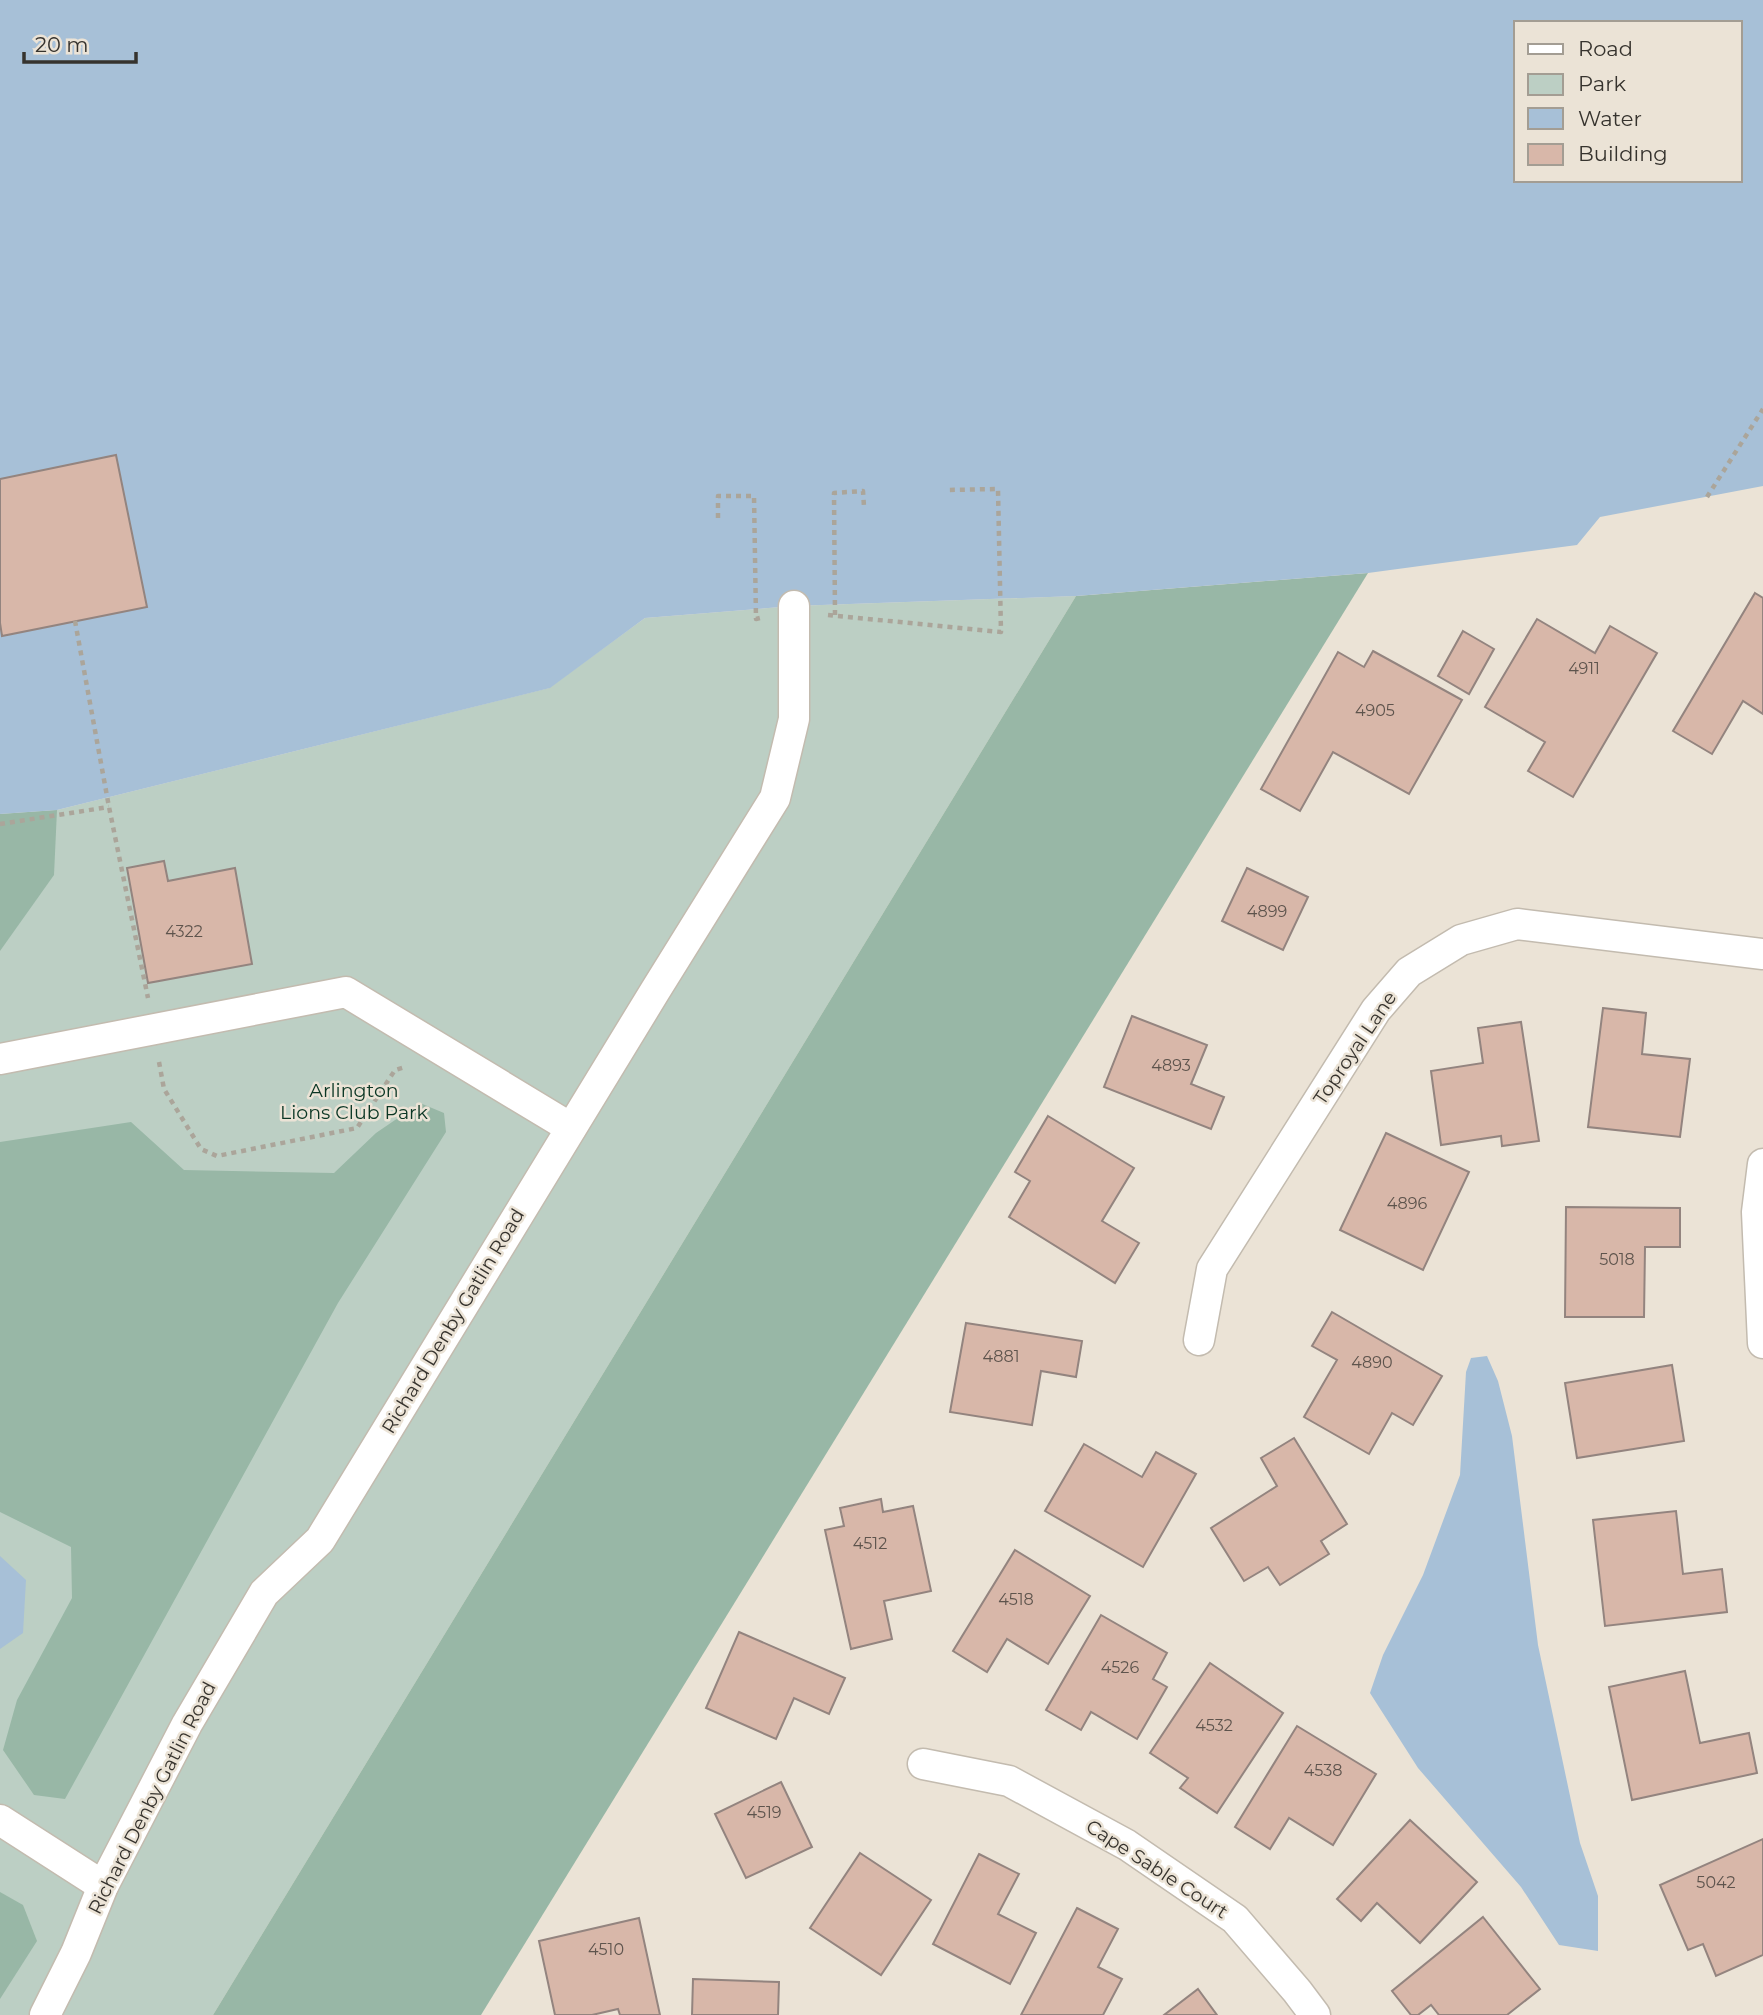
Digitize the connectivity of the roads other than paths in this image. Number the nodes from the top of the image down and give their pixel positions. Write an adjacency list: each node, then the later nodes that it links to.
1 (794, 611): 4 (street, Richard Denby Gatlin Road)
2 (1763, 954): 6 (street, Toproyal Lane)
3 (0, 1059): 4 (street)
4 (570, 1128): 10 (street, Richard Denby Gatlin Road)
5 (1763, 1164): 7 (street)
6 (1199, 1340)
7 (1763, 1343)
8 (923, 1764): 12 (street, Cape Sable Court)
9 (0, 1820): 10 (street)
10 (103, 1886): 11 (street, Richard Denby Gatlin Road)
11 (45, 2015)
12 (1315, 2015)

